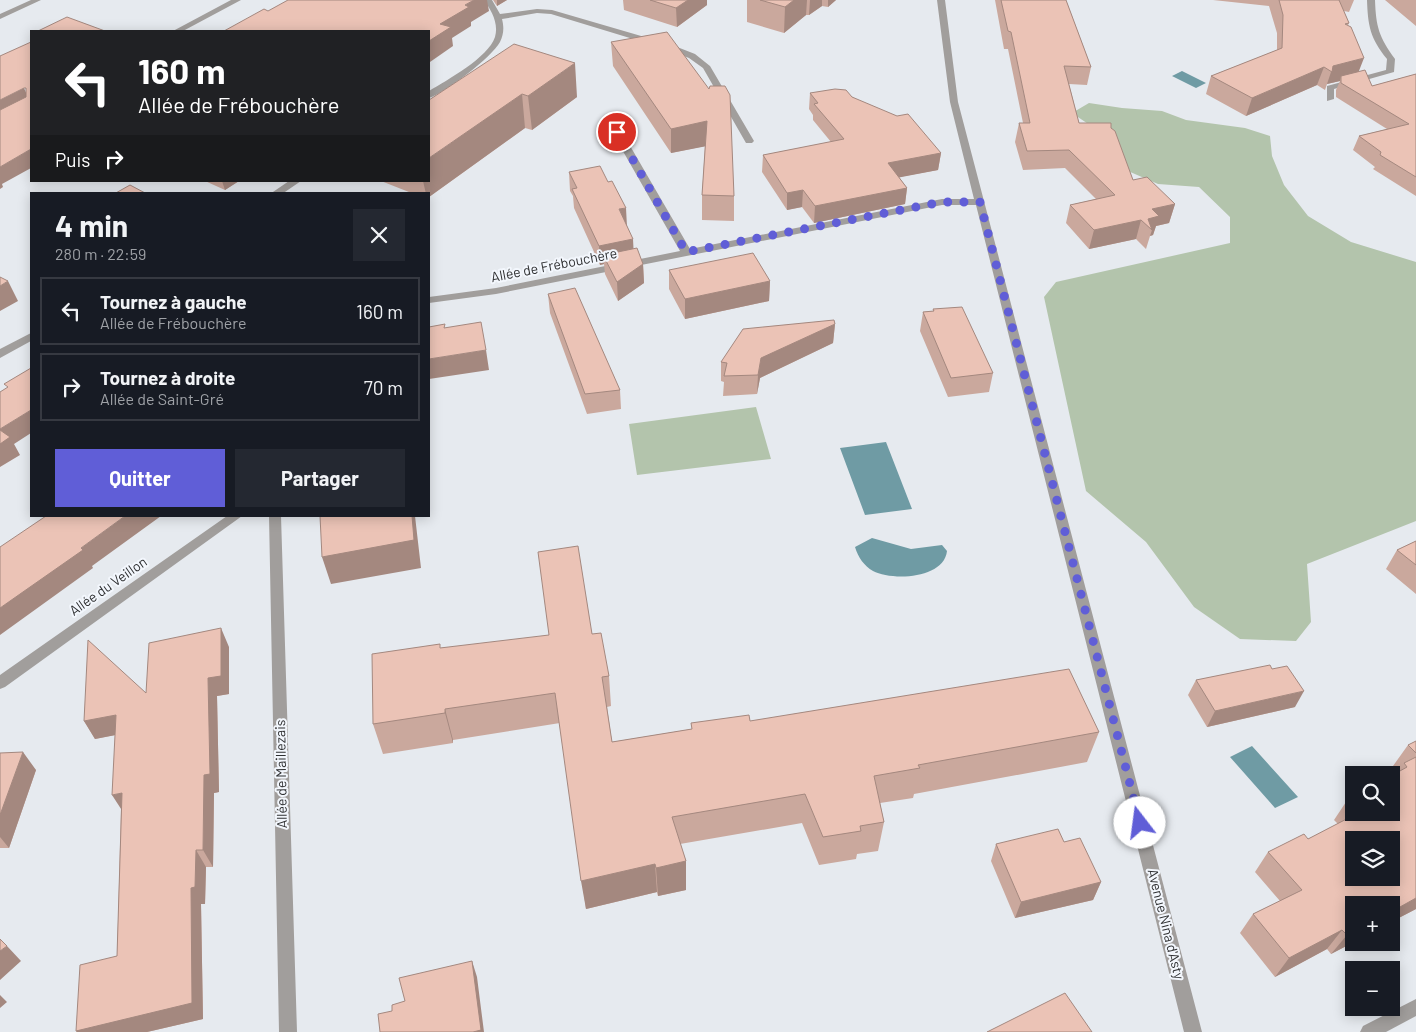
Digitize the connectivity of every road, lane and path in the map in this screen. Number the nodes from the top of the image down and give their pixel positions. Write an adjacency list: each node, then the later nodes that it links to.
1 (37, 0): 7 (street)
2 (237, 0): 8 (street)
3 (488, 0): 6 (street)
4 (941, 0): 15 (street, Avenue Nina d'Asty)
5 (1371, 0): 10 (street)
6 (498, 16): 9 (street); 12 (street)
7 (0, 17)
8 (179, 30)
9 (430, 94)
10 (1330, 99)
11 (617, 132): 16 (street)
12 (749, 141)
13 (294, 182): 14 (street)
14 (278, 192)
15 (980, 202): 16 (street, Allée de Frébouchère); 25 (street, Avenue Nina d'Asty)
16 (686, 252): 17 (street, Allée de Frébouchère)
17 (430, 300)
18 (30, 337): 19 (street)
19 (0, 354)
20 (235, 517): 22 (street, Allée du Veillon)
21 (275, 517): 24 (street, Allée de Maillezais)
22 (0, 682)
23 (1416, 1007): 26 (street)
24 (288, 1032)
25 (1193, 1032)
26 (1368, 1032)

